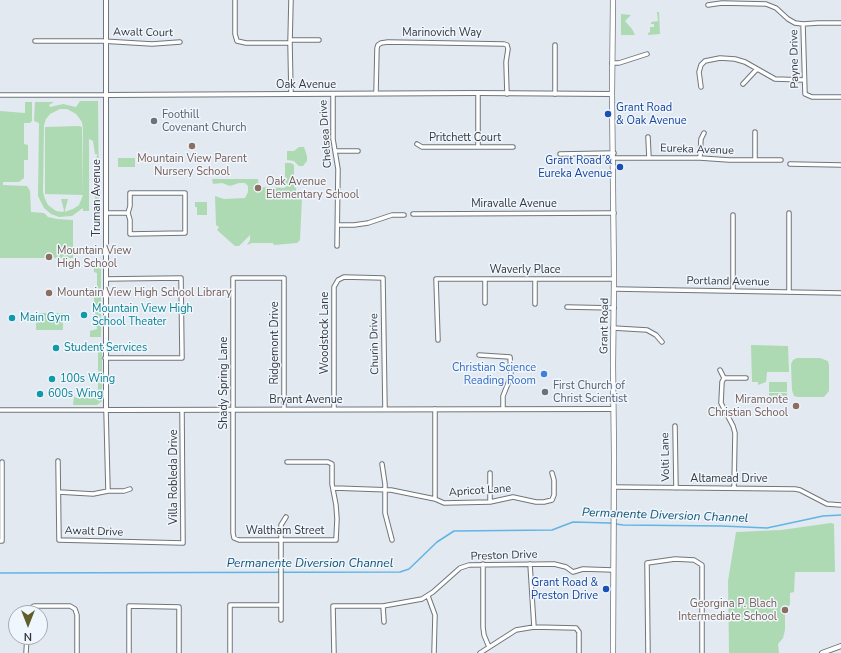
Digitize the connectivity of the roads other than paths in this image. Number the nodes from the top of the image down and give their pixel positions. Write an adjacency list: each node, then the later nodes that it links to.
1 (106, 0): 10 (street, Truman Avenue)
2 (235, 0): 12 (street)
3 (291, 0): 12 (street)
4 (613, 0): 15 (main road, Grant Road)
5 (708, 5): 7 (street)
6 (841, 23): 7 (street, Payne Drive)
7 (803, 24): 17 (street, Payne Drive)
8 (319, 40): 12 (street)
9 (35, 41): 10 (street, Awalt Court)
10 (106, 41): 11 (street, Awalt Court); 28 (street, Truman Avenue)
11 (180, 42)
12 (290, 42): 21 (street)
13 (555, 45): 25 (street)
14 (647, 54): 15 (street)
15 (612, 63): 26 (main road, Grant Road)
16 (757, 69): 17 (street); 18 (street); 19 (street)
17 (804, 80): 29 (street, Payne Drive)
18 (743, 84)
19 (701, 87)
20 (478, 93): 23 (street, Oak Avenue); 24 (street, Oak Avenue); 34 (street)
21 (291, 94): 22 (street, Oak Avenue); 28 (street, Oak Avenue)
22 (333, 94): 23 (street, Oak Avenue); 36 (street, Chelsea Drive)
23 (376, 94): 24 (street, Marinovich Way)
24 (507, 94): 25 (street, Oak Avenue)
25 (556, 94): 26 (street, Oak Avenue)
26 (612, 94): 39 (main road, Grant Road)
27 (0, 95): 28 (street, Oak Avenue)
28 (106, 95): 46 (street, Truman Avenue)
29 (841, 97)
30 (755, 132): 42 (street)
31 (704, 133): 41 (street)
32 (648, 137): 40 (street)
33 (416, 144): 34 (street, Pritchett Court)
34 (478, 147): 35 (street, Pritchett Court)
35 (513, 147)
36 (335, 151): 37 (street); 53 (street, Chelsea Drive)
37 (358, 151)
38 (560, 154): 39 (street, Eureka Avenue)
39 (614, 156): 40 (street, Eureka Avenue); 48 (main road, Grant Road)
40 (649, 158): 41 (street, Eureka Avenue)
41 (700, 158): 42 (street, Eureka Avenue)
42 (755, 160): 43 (street, Eureka Avenue)
43 (780, 160)
44 (790, 164): 45 (street)
45 (841, 165)
46 (106, 213): 47 (street); 57 (street, Truman Avenue)
47 (128, 213): 47 (street)
48 (614, 213): 50 (street, Miravalle Avenue); 59 (main road, Grant Road)
49 (789, 213): 63 (street)
50 (413, 214)
51 (404, 215): 53 (street)
52 (733, 215): 62 (street)
53 (338, 225): 54 (street, Chelsea Drive)
54 (337, 246)
55 (284, 278): 77 (street, Ridgemont Drive); 84 (street, Shady Spring Lane)
56 (383, 278): 78 (street, Churin Drive); 85 (street, Woodstock Lane)
57 (106, 279): 73 (street, Truman Avenue); 73 (street)
58 (485, 279): 60 (street, Waverly Place); 65 (street); 70 (street, Waverly Place)
59 (614, 279): 60 (street, Waverly Place); 61 (main road, Grant Road)
60 (535, 280): 66 (street)
61 (614, 289): 62 (street, Portland Avenue); 68 (main road, Grant Road)
62 (733, 291): 63 (street, Portland Avenue)
63 (789, 292): 64 (street, Portland Avenue)
64 (841, 293)
65 (485, 303)
66 (535, 304)
67 (567, 307): 68 (street)
68 (614, 308): 69 (main road, Grant Road)
69 (613, 328): 71 (street); 80 (main road, Grant Road)
70 (438, 340)
71 (662, 342)
72 (479, 356): 79 (street)
73 (105, 358): 82 (street, Truman Avenue)
74 (720, 370): 75 (street)
75 (724, 378): 76 (street); 97 (street)
76 (746, 378)
77 (284, 409): 84 (street, Bryant Avenue); 85 (street, Bryant Avenue)
78 (385, 409): 85 (street, Bryant Avenue); 86 (street, Bryant Avenue)
79 (503, 409): 80 (street, Bryant Avenue); 86 (street, Bryant Avenue)
80 (613, 409): 94 (main road, Grant Road)
81 (0, 410): 82 (street, Bryant Avenue)
82 (106, 410): 83 (street, Bryant Avenue); 100 (street, Truman Avenue)
83 (182, 410): 84 (street, Bryant Avenue); 110 (street, Villa Robleda Drive)
84 (233, 410): 106 (street, Shady Spring Lane)
85 (334, 410)
86 (435, 410): 102 (street)
87 (675, 426): 96 (street, Volti Lane)
88 (2, 462): 109 (street)
89 (58, 462): 101 (street, Awalt Drive)
90 (287, 462): 95 (street)
91 (382, 464): 99 (street)
92 (490, 473): 103 (street)
93 (552, 473): 103 (street, Apricot Lane)
94 (614, 487): 96 (street, Altamead Drive); 113 (main road, Grant Road)
95 (334, 488): 99 (street, Apricot Lane); 107 (street, Waltham Street)
96 (676, 488): 97 (street, Altamead Drive)
97 (734, 488): 104 (street, Altamead Drive)
98 (130, 489): 100 (street)
99 (385, 489): 102 (street, Apricot Lane); 108 (street)
100 (108, 491): 101 (street)
101 (59, 492): 110 (street, Awalt Drive)
102 (434, 499): 103 (street, Apricot Lane)
103 (490, 502)
104 (841, 505)
105 (286, 518): 107 (street)
106 (234, 538): 107 (street, Waltham Street)
107 (281, 540): 115 (street)
108 (392, 540)
109 (1, 541)
110 (183, 543)
111 (483, 564): 112 (street, Preston Drive); 114 (street, Preston Drive); 122 (street)
112 (530, 564): 113 (street, Preston Drive); 120 (street)
113 (613, 570): 131 (main road, Grant Road)
114 (428, 596): 117 (street, Preston Drive); 128 (street)
115 (281, 605): 118 (street); 126 (street)
116 (48, 606): 123 (street)
117 (383, 606): 119 (street); 127 (street, Preston Drive)
118 (281, 620)
119 (384, 622)
120 (534, 627): 122 (street); 130 (street)
121 (841, 646): 134 (street)
122 (489, 647): 129 (street)
123 (77, 653)
124 (129, 653): 125 (street)
125 (179, 653)
126 (230, 653)
127 (334, 653)
128 (434, 653)
129 (480, 653)
130 (579, 653)
131 (613, 653)
132 (648, 653): 133 (street)
133 (702, 653)
134 (822, 653)

